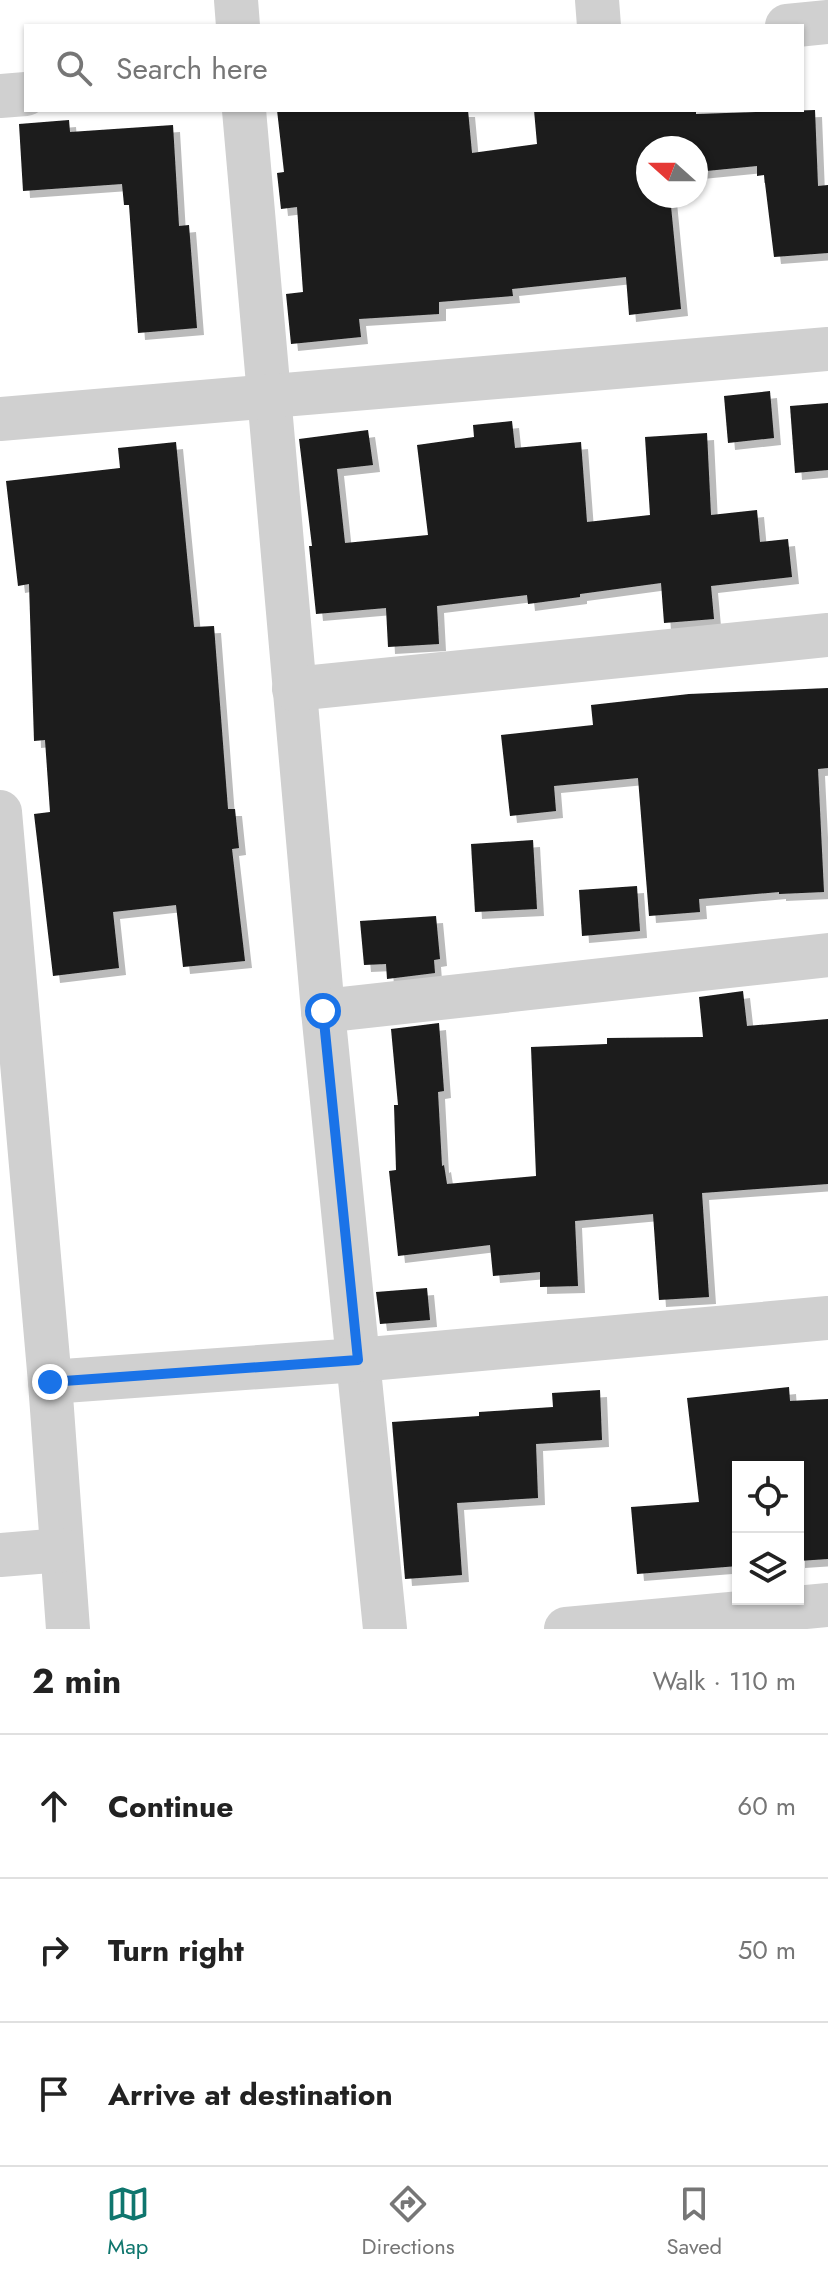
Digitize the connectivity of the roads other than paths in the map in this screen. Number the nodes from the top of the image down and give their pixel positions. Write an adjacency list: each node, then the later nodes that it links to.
1 (236, 0): 4 (street)
2 (597, 0): 5 (street)
3 (828, 22): 6 (street)
4 (238, 24)
5 (599, 24)
6 (804, 24)
7 (24, 94): 8 (street)
8 (0, 96)
9 (244, 112): 11 (street)
10 (828, 349): 11 (street)
11 (269, 396): 12 (street); 14 (street)
12 (0, 419)
13 (828, 635): 14 (street)
14 (294, 689): 17 (street)
15 (0, 812): 20 (street)
16 (828, 955): 17 (street)
17 (323, 1011): 19 (street)
18 (828, 1318): 19 (street)
19 (358, 1360): 20 (street); 25 (street)
20 (50, 1382): 21 (street)
21 (62, 1550): 22 (street); 24 (street)
22 (0, 1555)
23 (828, 1605): 26 (street)
24 (68, 1629)
25 (385, 1629)
26 (566, 1629)

